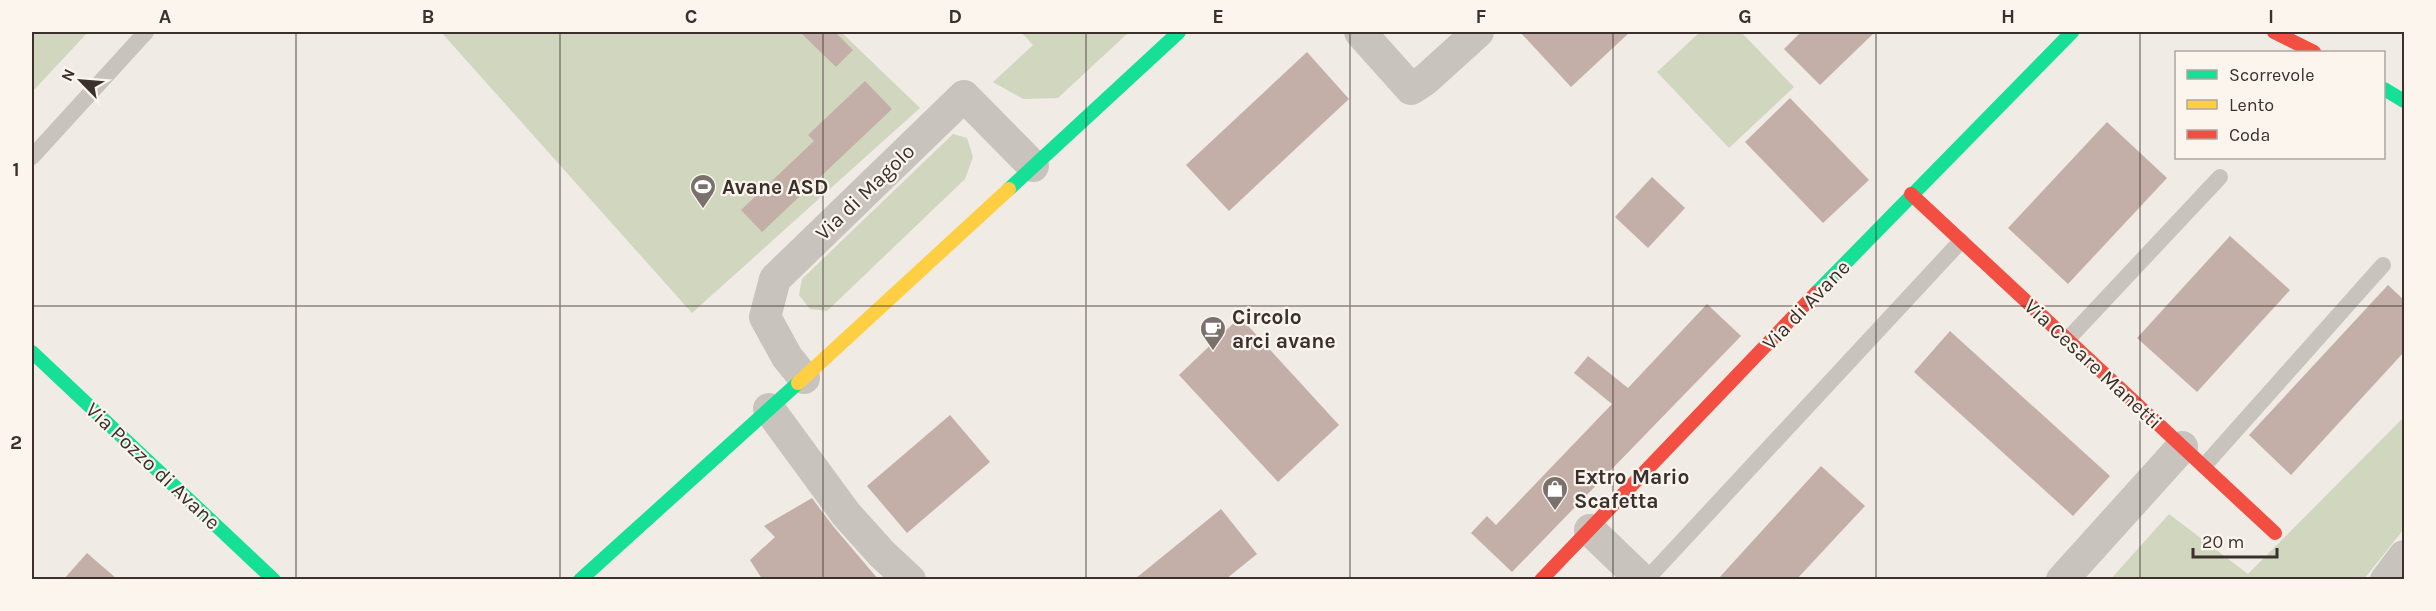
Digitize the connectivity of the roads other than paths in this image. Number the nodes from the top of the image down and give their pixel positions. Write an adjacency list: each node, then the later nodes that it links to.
1 (146, 32): 10 (lane)
2 (1179, 32): 11 (street)
3 (1360, 32): 4 (street)
4 (1478, 32)
5 (2072, 32): 13 (street, Via di Avane)
6 (2274, 32): 7 (street)
7 (2312, 51)
8 (2385, 90): 9 (street)
9 (2404, 101)
10 (32, 157)
11 (1034, 166): 18 (street); 18 (street, Via di Magolo)
12 (2220, 177): 16 (lane)
13 (1911, 194): 14 (street, Via Cesare Manetti); 21 (street, Via di Avane)
14 (1961, 241): 16 (street, Via Cesare Manetti); 28 (lane)
15 (2383, 265): 20 (lane)
16 (2067, 340): 20 (street, Via Cesare Manetti)
17 (32, 352): 24 (street, Via Pozzo di Avane)
18 (804, 378): 19 (street)
19 (769, 409): 25 (street); 26 (street)
20 (2193, 456): 22 (street, Via Cesare Manetti); 29 (street)
21 (1590, 530): 27 (street, Via di Avane); 28 (street)
22 (2275, 533)
23 (2404, 556): 30 (street)
24 (274, 579)
25 (580, 579)
26 (910, 579)
27 (1541, 579)
28 (1644, 579)
29 (2062, 579)
30 (2386, 579)

